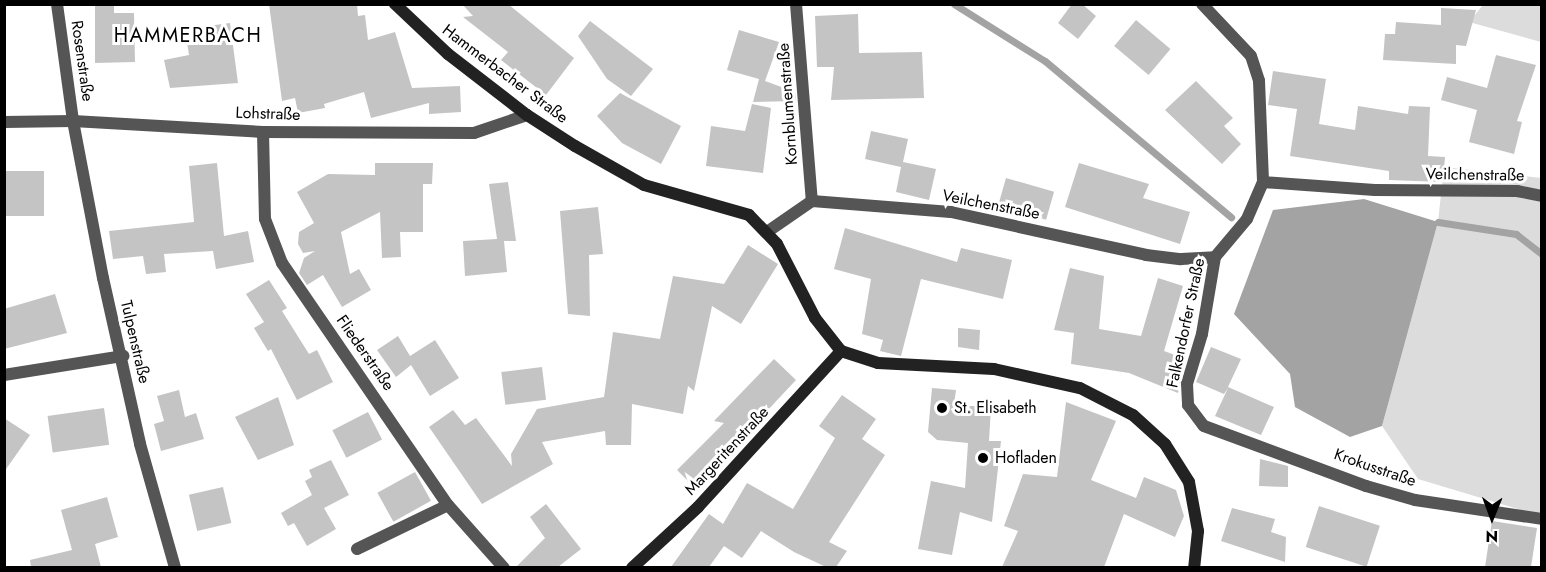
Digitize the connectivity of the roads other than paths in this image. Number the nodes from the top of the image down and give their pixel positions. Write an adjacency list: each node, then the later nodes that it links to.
1 (57, 4): 6 (street, Rosenstraße)
2 (395, 4): 5 (main road, Hammerbacher Straße)
3 (796, 4): 11 (street, Kornblumenstraße)
4 (1202, 4): 9 (street, Falkendorfer Straße)
5 (527, 115): 8 (street, Lohstraße); 12 (main road, Hammerbacher Straße)
6 (73, 121): 7 (street, Lohstraße); 8 (street, Lohstraße); 15 (street, Tulpenstraße)
7 (4, 122)
8 (263, 132): 18 (street, Fliederstraße)
9 (1263, 182): 10 (street, Veilchenstraße); 13 (street, Falkendorfer Straße)
10 (1542, 196)
11 (812, 201): 12 (street); 13 (street, Veilchenstraße)
12 (767, 232): 14 (main road, Hammerbacher Straße)
13 (1215, 257): 17 (street, Falkendorfer Straße)
14 (841, 351): 23 (main road, Margeritenstraße); 24 (main road)
15 (123, 356): 16 (street); 21 (street, Tulpenstraße)
16 (4, 375)
17 (1204, 426): 19 (street, Krokusstraße)
18 (448, 505): 20 (street); 22 (street, Fliederstraße)
19 (1542, 519)
20 (357, 549)
21 (176, 567)
22 (504, 567)
23 (632, 567)
24 (1194, 567)

